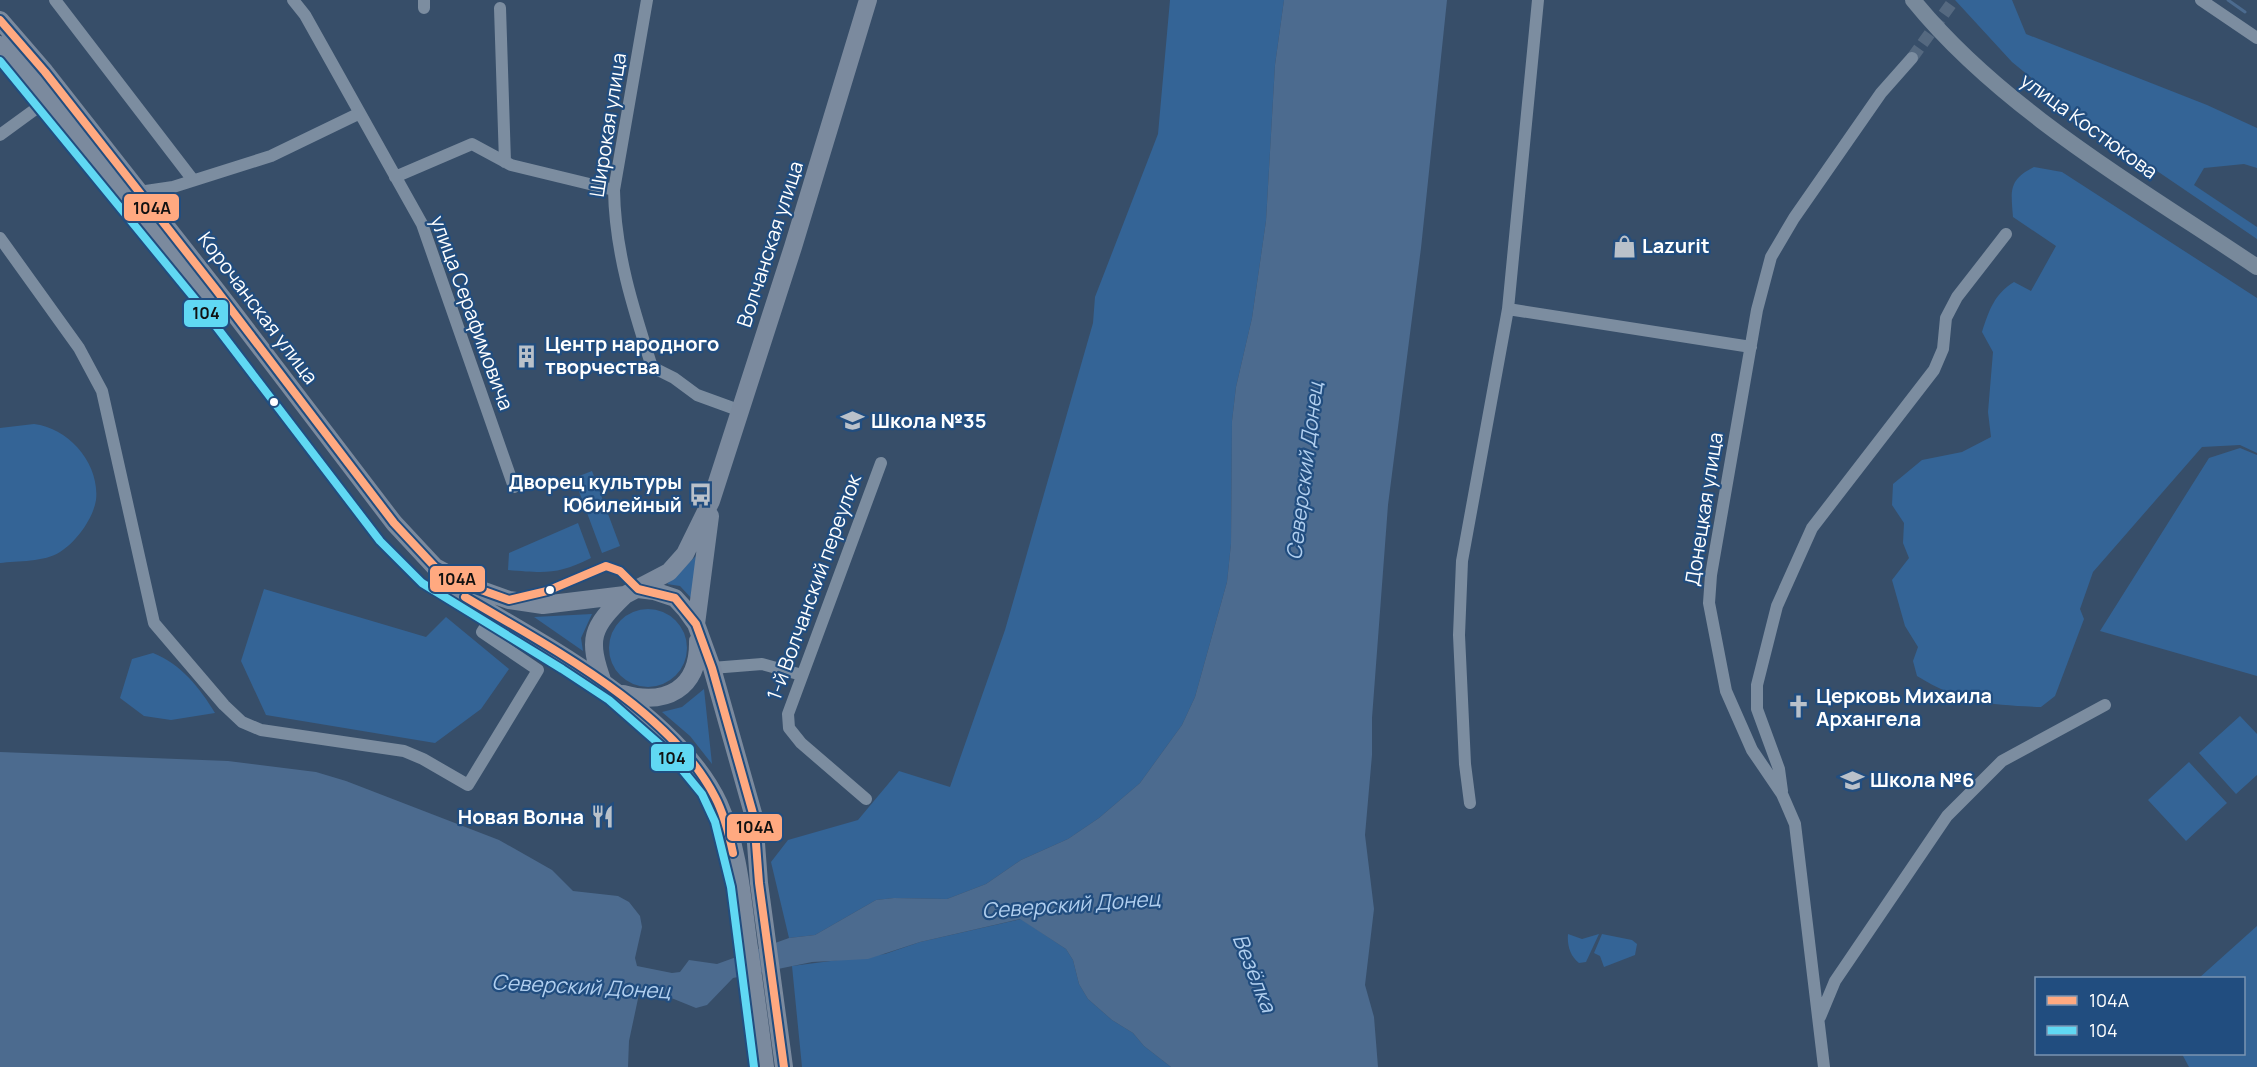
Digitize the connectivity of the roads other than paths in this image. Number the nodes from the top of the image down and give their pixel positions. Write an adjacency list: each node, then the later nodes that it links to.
1 (55, 0): 18 (street)
2 (293, 0): 14 (street, улица Серафимовича)
3 (647, 0): 19 (street, Широкая улица)
4 (868, 0): 26 (main road, Волчанская улица)
5 (1538, 0): 24 (street)
6 (1913, 0): 23 (main road, улица Костюкова)
7 (2201, 0): 10 (street)
8 (500, 8): 16 (street)
9 (0, 20): 13 (main road, Корочанская улица)
10 (2257, 38)
11 (0, 45): 13 (main road, Корочанская улица)
12 (1912, 58): 25 (street, Донецкая улица)
13 (54, 96): 15 (street); 20 (main road, Корочанская улица); 31 (main road, Корочанская улица)
14 (360, 113): 17 (street, улица Серафимовича); 18 (street)
15 (0, 135)
16 (506, 162): 17 (street); 19 (street)
17 (395, 177): 28 (street, улица Серафимовича)
18 (193, 180): 20 (street)
19 (614, 190): 26 (street, Широкая улица)
20 (140, 192): 30 (main road, Корочанская улица)
21 (2007, 234): 38 (street)
22 (0, 238): 31 (street)
23 (2257, 267)
24 (1508, 309): 25 (street); 40 (street)
25 (1751, 347): 38 (street, Донецкая улица)
26 (741, 411): 29 (main road, Волчанская улица)
27 (881, 463): 34 (street, 1-й Волчанский переулок)
28 (513, 488)
29 (711, 501): 30 (main road); 32 (main road)
30 (631, 592): 32 (main road); 36 (main road)
31 (493, 615): 36 (main road, Корочанская улица)
32 (697, 629): 33 (main road); 35 (main road)
33 (712, 668): 34 (street); 35 (main road); 42 (main road)
34 (802, 675): 39 (street, 1-й Волчанский переулок)
35 (684, 685): 36 (main road)
36 (609, 688): 43 (main road)
37 (2105, 705): 41 (street)
38 (1782, 794): 41 (street, Донецкая улица)
39 (866, 799)
40 (1470, 803)
41 (1819, 1018): 44 (street, Донецкая улица)
42 (784, 1063)
43 (765, 1064)
44 (1824, 1067)

